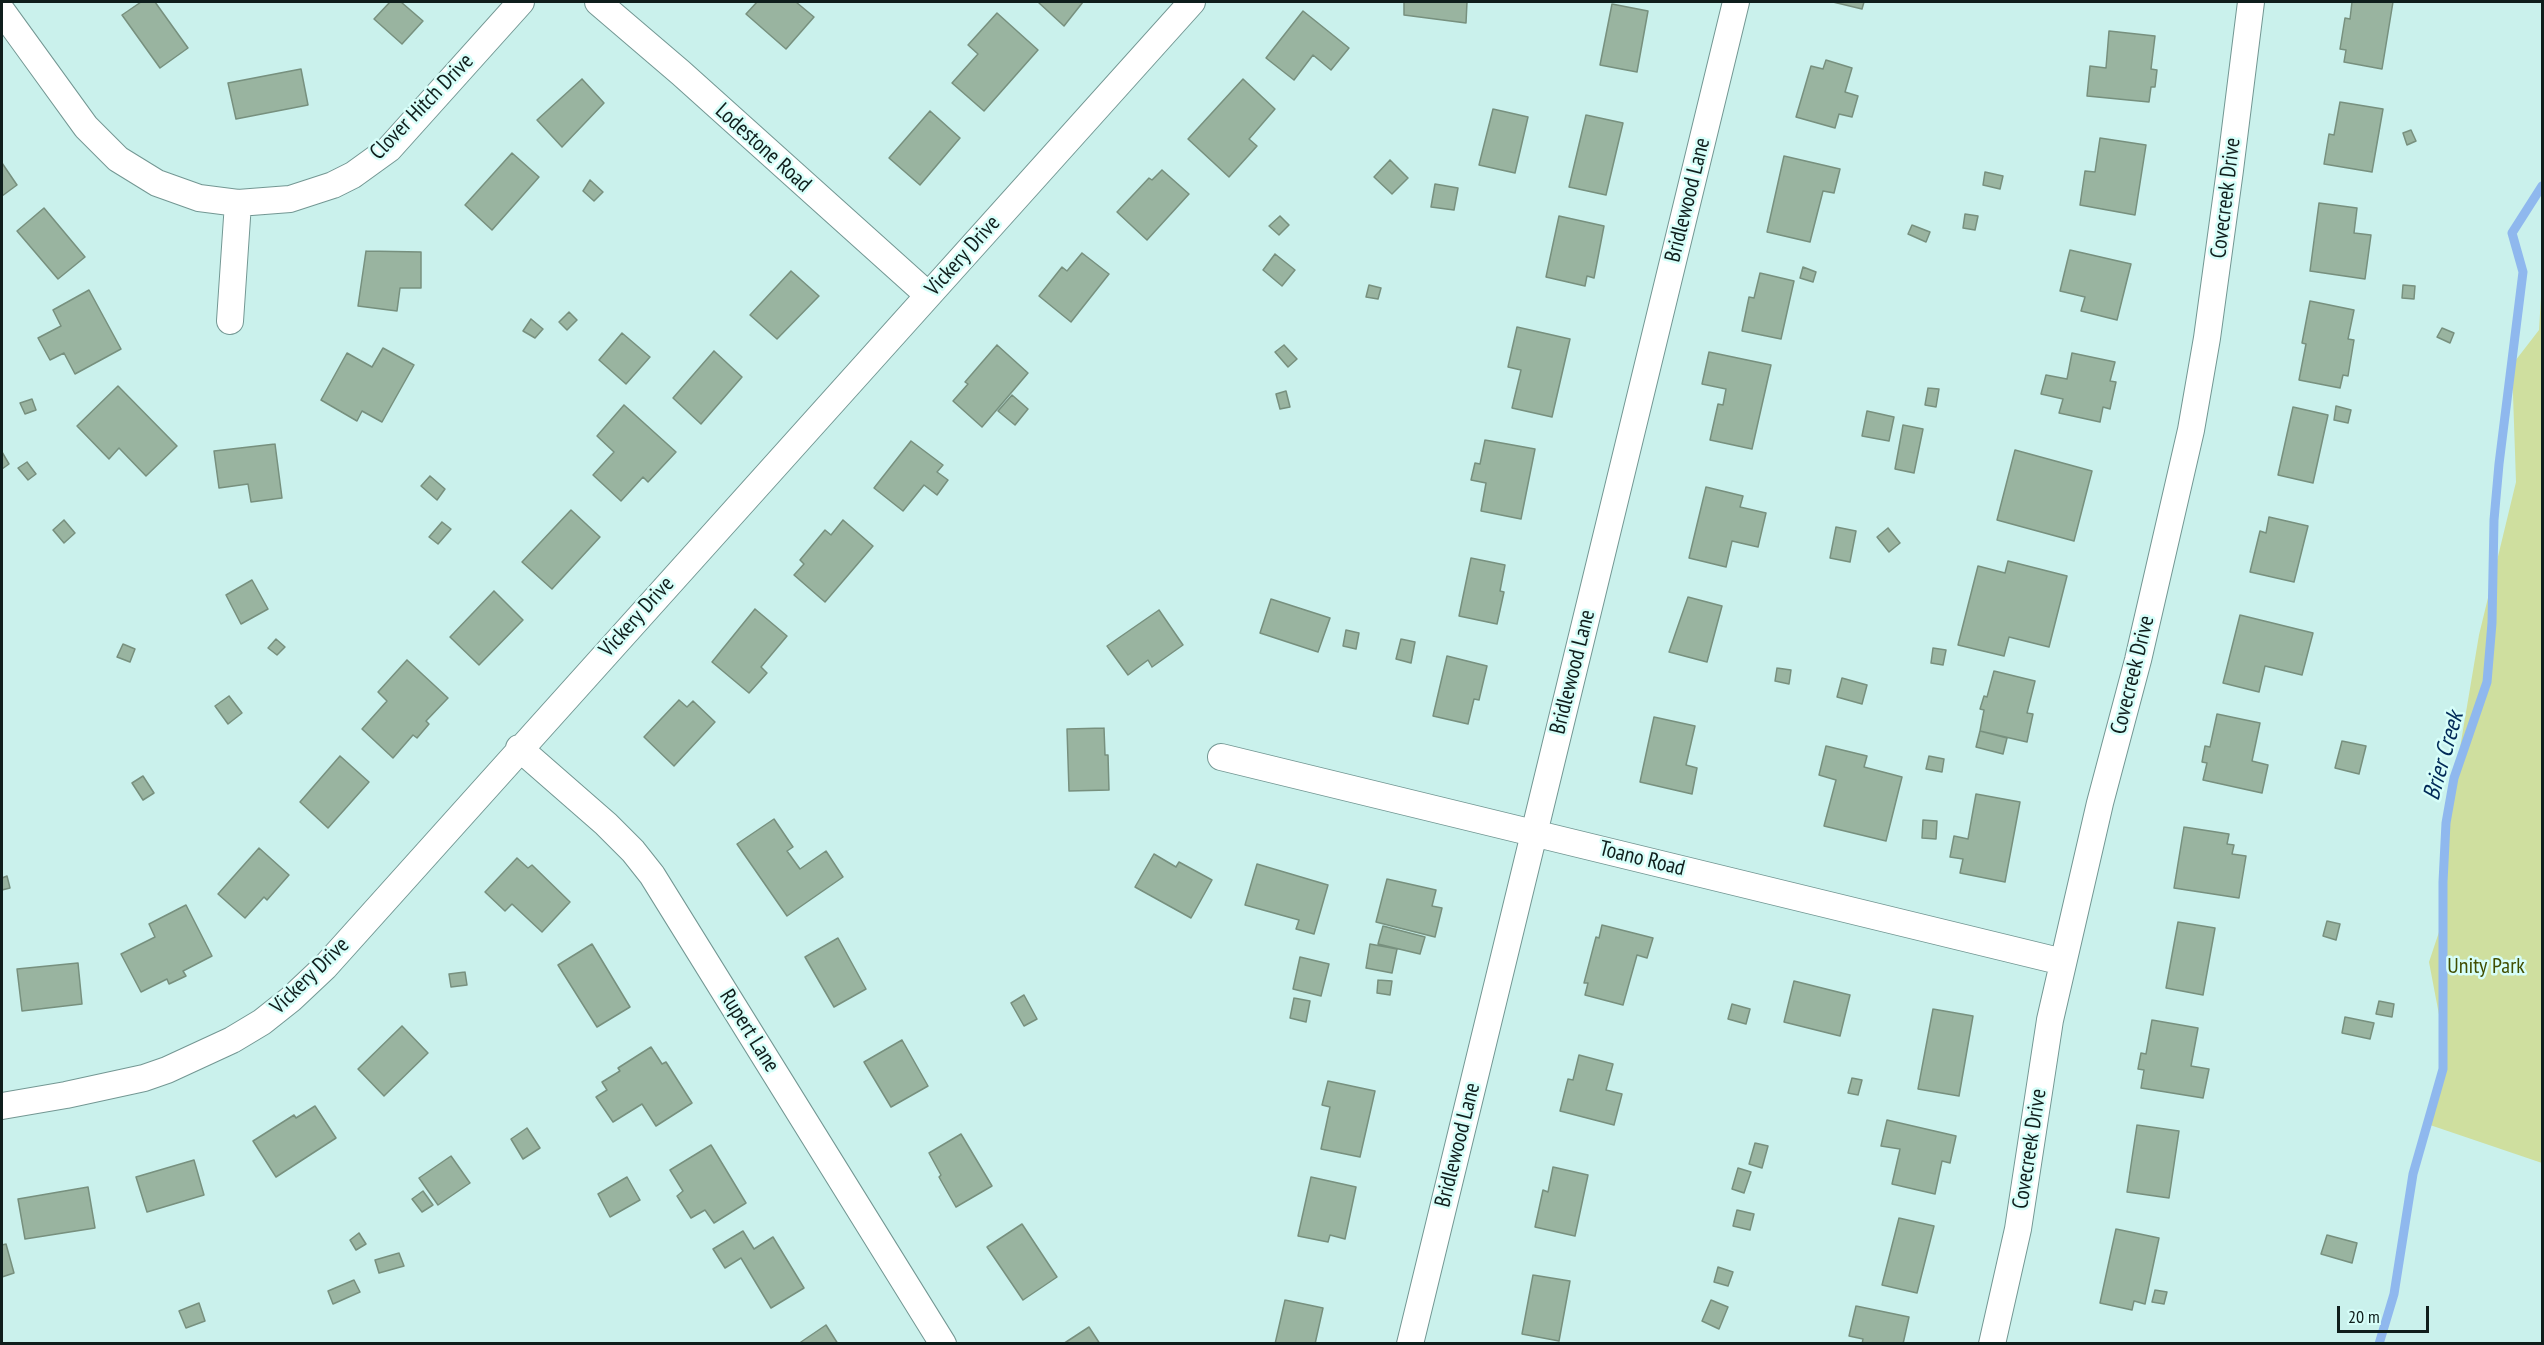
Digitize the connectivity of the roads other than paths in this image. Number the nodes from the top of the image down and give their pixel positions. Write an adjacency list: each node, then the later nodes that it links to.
1 (521, 2): 7 (street, Clover Hitch Drive)
2 (598, 2): 8 (street, Lodestone Road)
3 (1192, 2): 8 (street, Vickery Drive)
4 (1737, 2): 12 (street, Bridlewood Lane)
5 (2251, 2): 13 (street, Covecreek Drive)
6 (2, 11): 7 (street, Clover Hitch Drive)
7 (238, 203): 9 (street)
8 (928, 295): 10 (street, Vickery Drive)
9 (230, 321)
10 (519, 748): 14 (street, Vickery Drive); 15 (street, Rupert Lane)
11 (1221, 757): 12 (street, Toano Road)
12 (1534, 833): 13 (street, Toano Road); 16 (street, Bridlewood Lane)
13 (2063, 962): 17 (street, Covecreek Drive)
14 (2, 1106)
15 (943, 1344)
16 (1410, 1344)
17 (1992, 1344)

